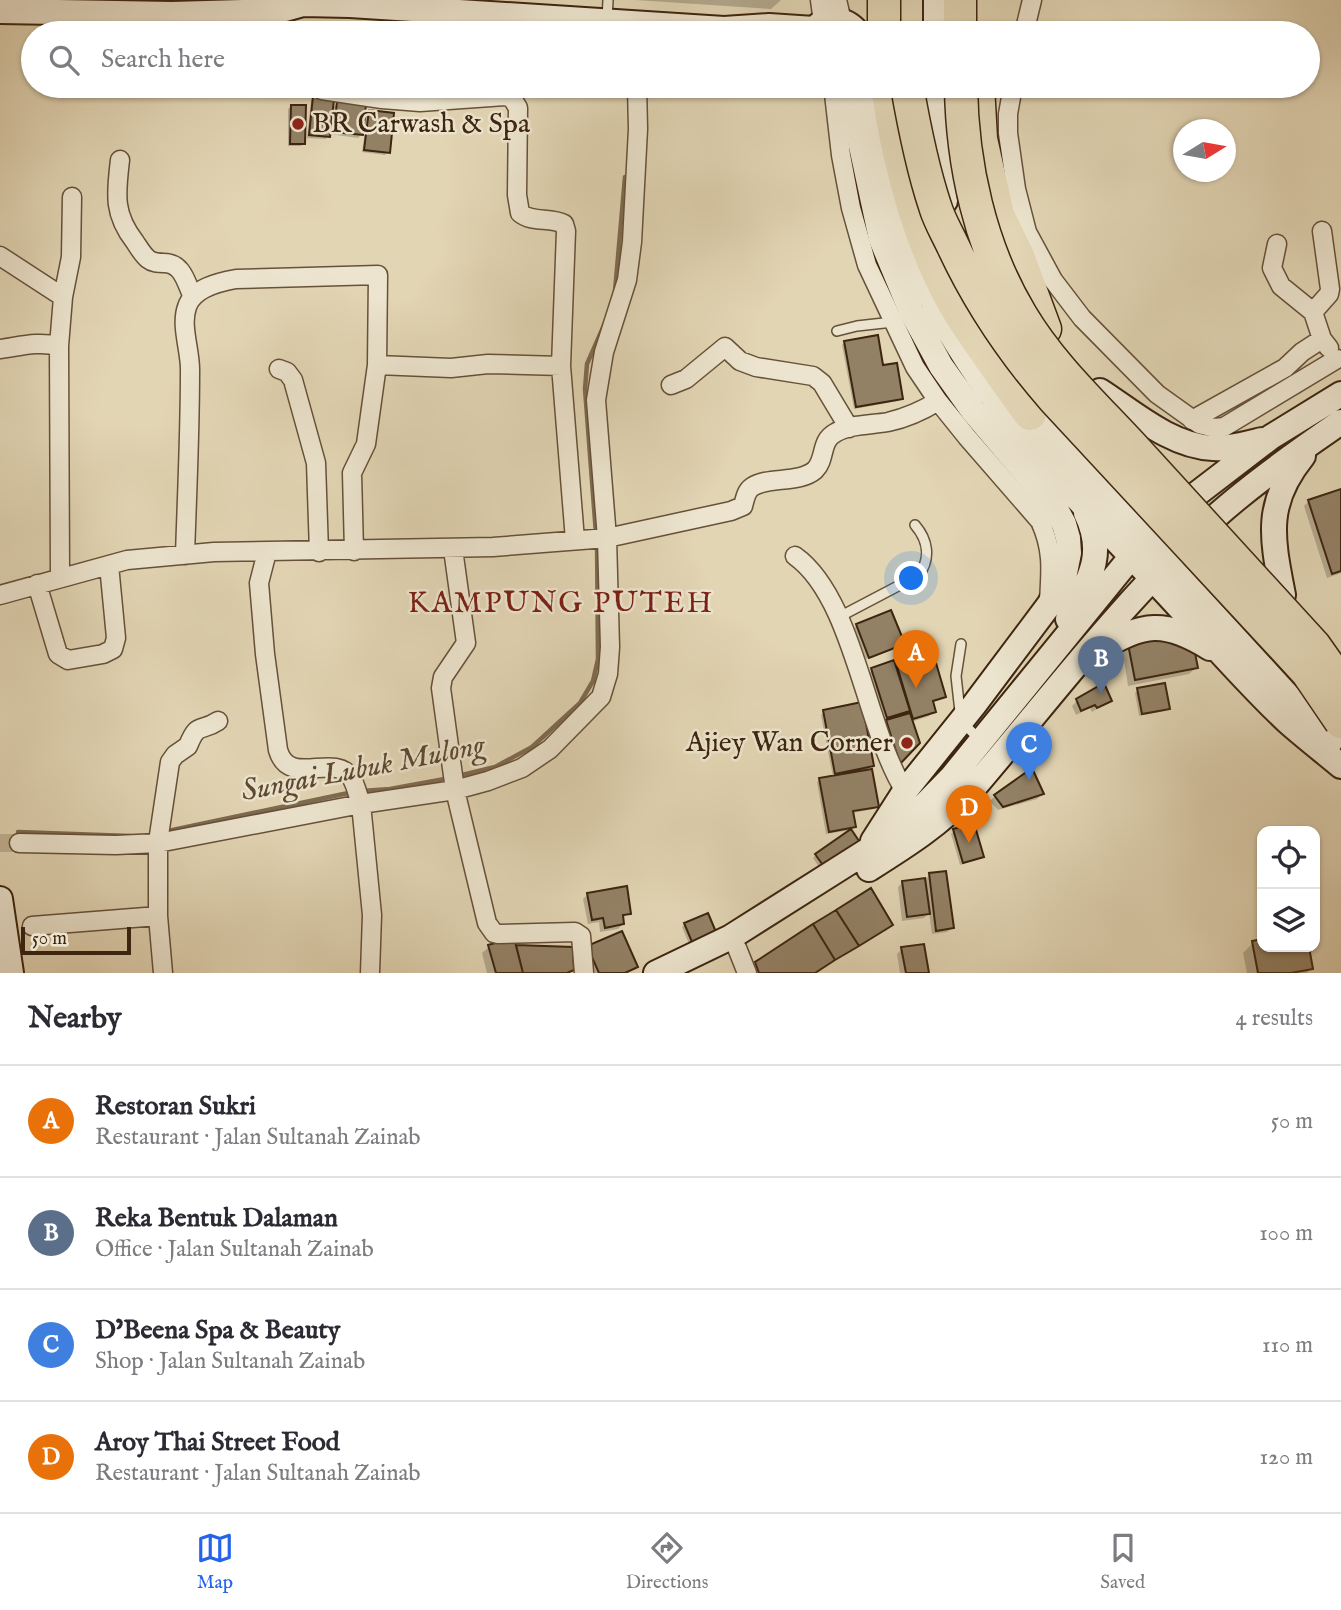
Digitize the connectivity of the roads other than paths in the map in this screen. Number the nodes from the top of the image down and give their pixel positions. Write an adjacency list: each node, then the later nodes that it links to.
1 (884, 0): 12 (highway)
2 (902, 0): 13 (highway)
3 (936, 0): 14 (main road)
4 (960, 0): 15 (highway)
5 (976, 0): 16 (highway)
6 (1032, 0): 17 (street)
7 (296, 2): 8 (main road); 10 (main road)
8 (430, 5): 9 (main road)
9 (608, 11): 11 (main road)
10 (7, 12)
11 (625, 21)
12 (884, 21)
13 (903, 21)
14 (936, 21)
15 (960, 21)
16 (977, 21)
17 (1027, 21)
18 (375, 98): 19 (street)
19 (476, 98)
20 (512, 98): 48 (street)
21 (637, 98): 64 (street)
22 (840, 98): 40 (street)
23 (847, 98): 73 (main road)
24 (871, 98): 61 (main road)
25 (889, 98): 54 (highway)
26 (909, 98): 90 (highway, bridge)
27 (935, 98): 54 (main road)
28 (944, 98): 41 (main road)
29 (962, 98): 87 (highway, bridge)
30 (979, 98): 41 (highway)
31 (1011, 98): 55 (street)
32 (120, 160): 37 (street)
33 (72, 197): 38 (street)
34 (1322, 231): 39 (street)
35 (1277, 244): 39 (street)
36 (0, 256): 38 (street)
37 (193, 297): 47 (street); 71 (street)
38 (64, 298): 44 (street)
39 (1313, 312): 43 (street)
40 (893, 322): 42 (lane); 53 (street)
41 (1045, 329): 51 (main road)
42 (837, 331)
43 (1322, 338): 46 (street); 55 (street)
44 (59, 346): 45 (street); 76 (street)
45 (0, 349)
46 (1339, 361): 55 (street)
47 (377, 365): 48 (street); 68 (street)
48 (561, 366): 65 (street)
49 (279, 369): 70 (street)
50 (671, 385): 57 (street)
51 (1100, 391): 59 (main road); 60 (main road)
52 (1341, 394): 59 (main road)
53 (938, 401): 57 (street); 73 (street)
54 (1030, 414): 67 (main road)
55 (1192, 420)
56 (1341, 422): 58 (main road)
57 (849, 428): 64 (street)
58 (1320, 437): 62 (main road); 79 (main road)
59 (1271, 438): 60 (main road)
60 (1194, 496): 62 (main road); 67 (main road)
61 (1079, 500): 67 (main road); 85 (main road)
62 (1214, 518): 75 (main road); 79 (main road)
63 (915, 525): 80 (lane)
64 (605, 538): 65 (street); 94 (street)
65 (575, 540): 66 (street)
66 (453, 549): 68 (street); 94 (street)
67 (1139, 549): 75 (main road); 85 (main road)
68 (354, 551): 70 (street)
69 (267, 552): 70 (street); 71 (street); 96 (street)
70 (319, 552)
71 (185, 555): 74 (street)
72 (795, 556): 80 (street)
73 (1059, 561): 89 (main road)
74 (110, 565): 76 (street); 77 (street)
75 (1161, 571): 82 (main road); 83 (main road); 86 (main road)
76 (60, 577): 77 (street)
77 (37, 584): 78 (street)
78 (0, 595)
79 (1283, 595): 82 (main road); 84 (main road)
80 (839, 617): 95 (street)
81 (961, 644): 89 (lane)
82 (1243, 644): 92 (main road)
83 (1082, 660): 86 (main road); 103 (main road)
84 (1341, 662)
85 (1046, 664): 91 (main road)
86 (1248, 680): 93 (main road)
87 (1341, 684)
88 (218, 721): 97 (street)
89 (961, 721): 91 (lane); 95 (main road)
90 (1341, 722)
91 (982, 742): 99 (main road)
92 (1341, 757)
93 (1341, 766)
94 (456, 790): 96 (street); 107 (street)
95 (905, 791): 99 (main road)
96 (358, 796): 97 (street); 106 (street)
97 (158, 842): 98 (street); 101 (street)
98 (19, 843)
99 (867, 851): 108 (main road)
100 (0, 899): 104 (main road)
101 (158, 916): 102 (street); 105 (street)
102 (32, 926)
103 (737, 948): 109 (main road); 110 (street)
104 (11, 973)
105 (163, 973)
106 (370, 973)
107 (584, 973)
108 (656, 973)
109 (687, 973)
110 (747, 973)

